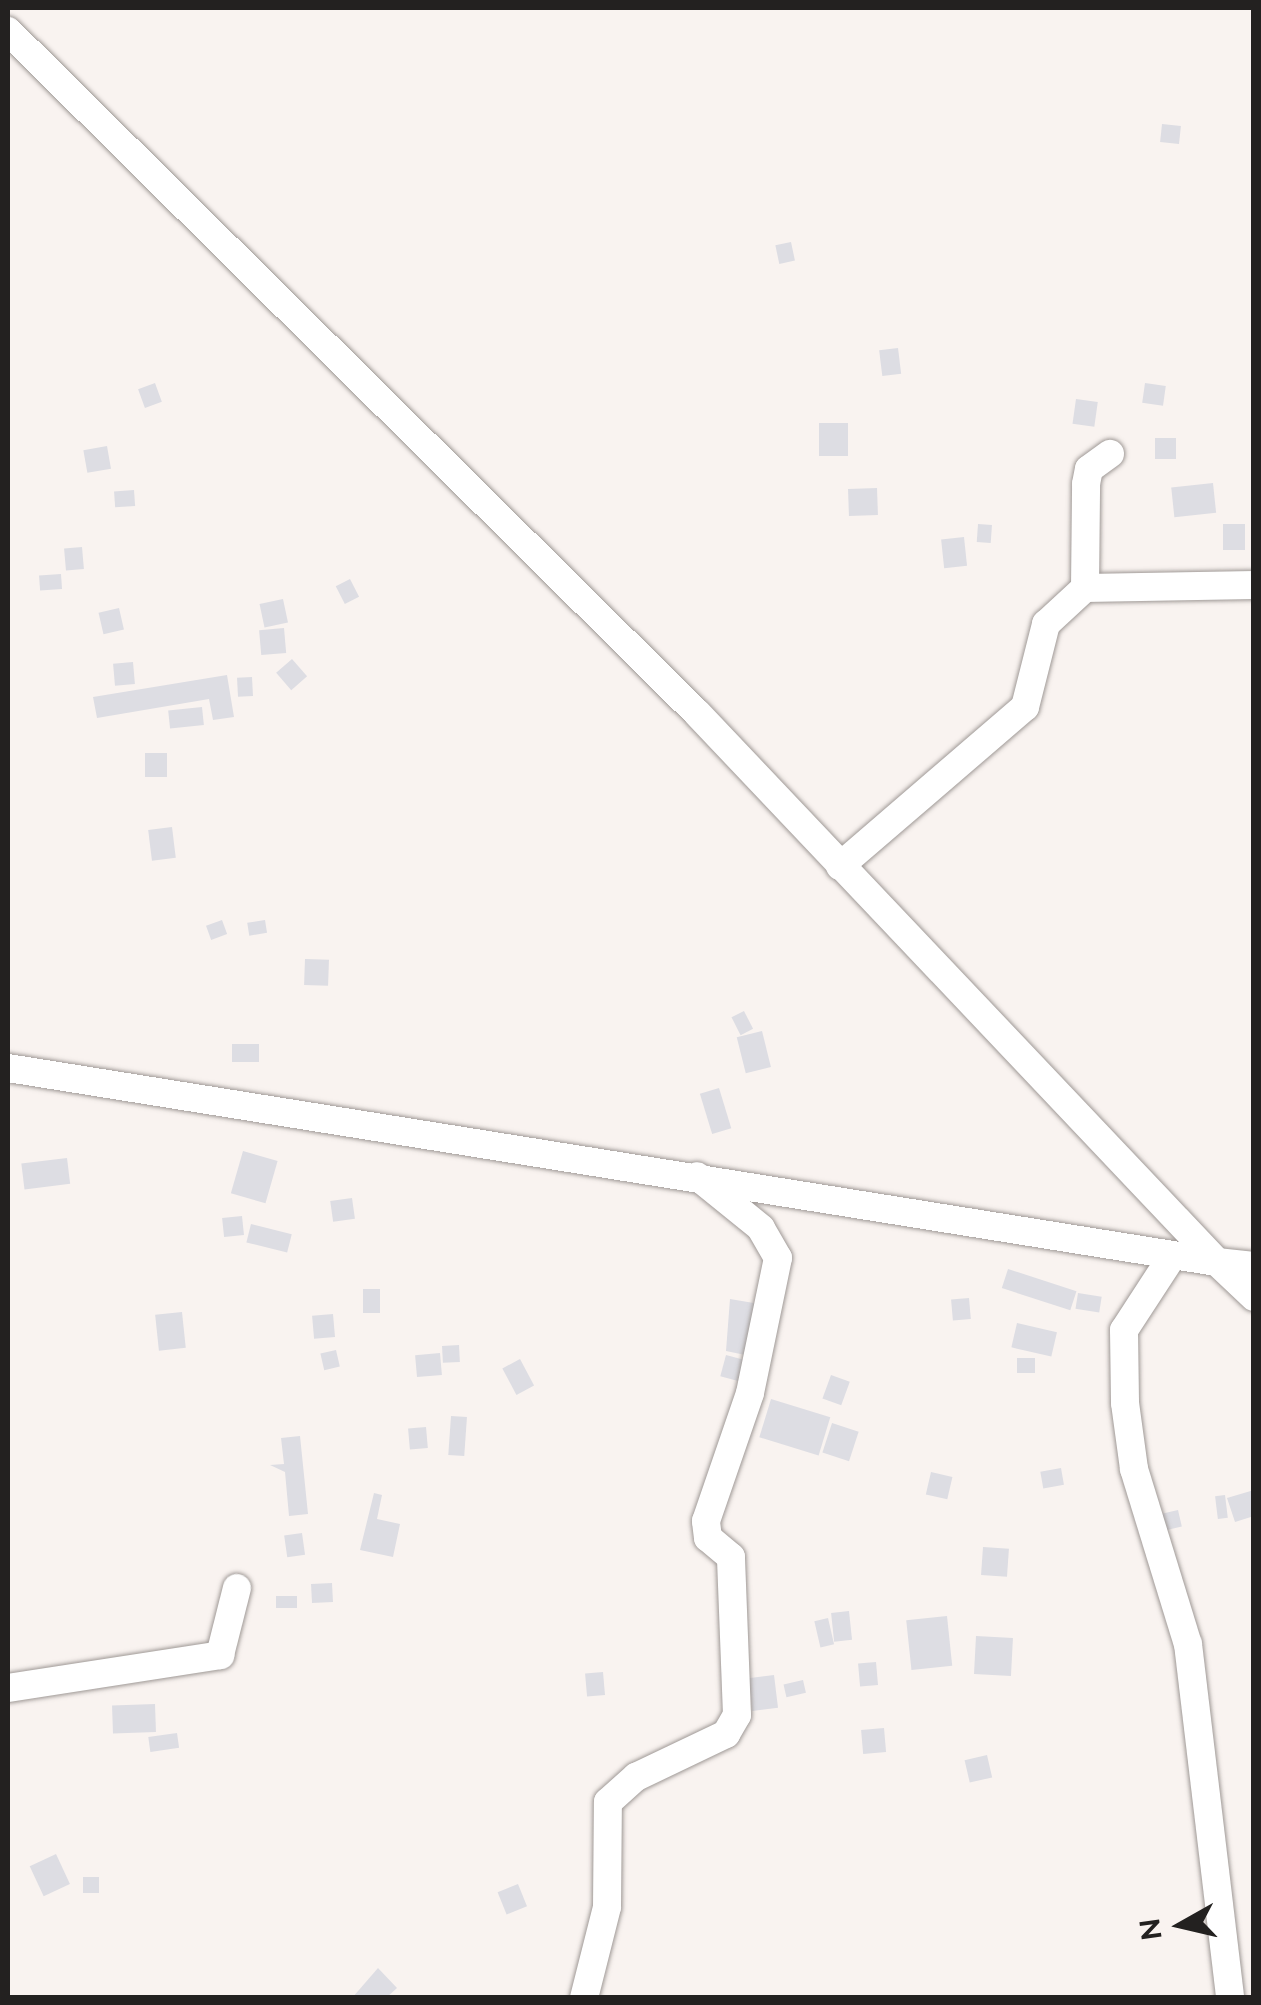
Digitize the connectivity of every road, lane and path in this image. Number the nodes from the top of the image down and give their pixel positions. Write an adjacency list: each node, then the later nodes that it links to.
1 (8, 32): 5 (street)
2 (1110, 454): 4 (street)
3 (1254, 585): 4 (street)
4 (1086, 588): 5 (street)
5 (840, 866): 9 (street)
6 (8, 1068): 7 (street)
7 (696, 1175): 8 (street); 14 (street)
8 (1172, 1258): 9 (street); 15 (street)
9 (1217, 1262): 10 (street); 11 (street)
10 (1254, 1266)
11 (1254, 1297)
12 (237, 1588): 13 (street)
13 (8, 1688)
14 (584, 1998)
15 (1230, 1998)

